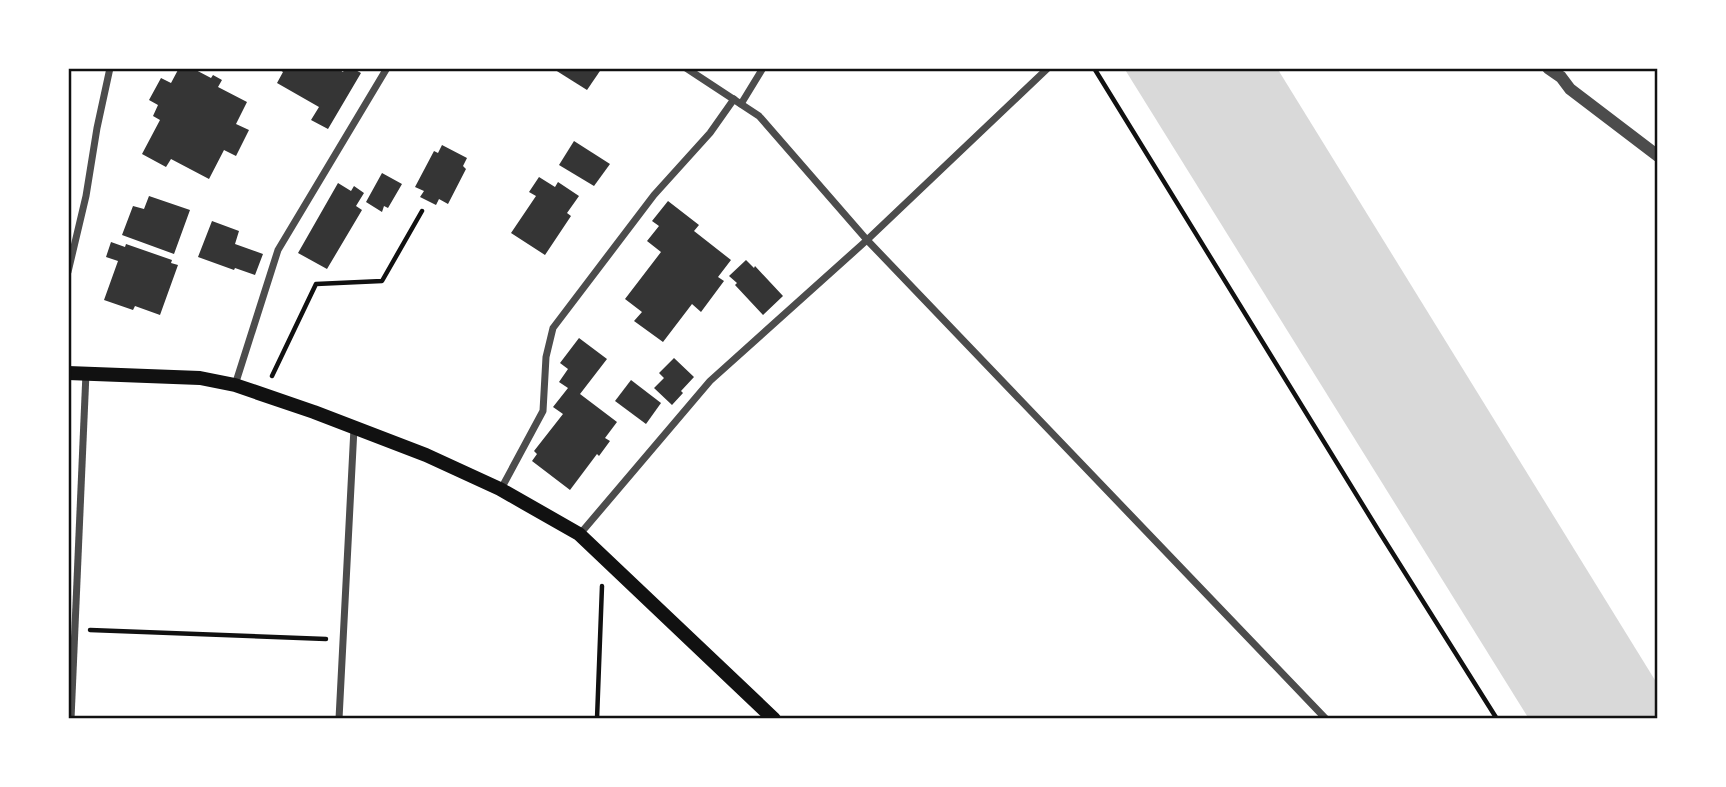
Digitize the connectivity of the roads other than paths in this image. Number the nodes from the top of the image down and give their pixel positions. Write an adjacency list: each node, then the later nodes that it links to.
1 (110, 68): 11 (street)
2 (387, 68): 14 (street)
3 (687, 68): 8 (street)
4 (763, 68): 8 (street)
5 (1048, 68): 10 (street)
6 (1548, 68): 7 (street)
7 (1565, 73): 9 (street)
8 (737, 102): 10 (street); 16 (street)
9 (1658, 156)
10 (867, 240): 17 (street); 21 (street)
11 (68, 272)
12 (68, 373): 13 (main road)
13 (86, 373): 14 (main road); 18 (street)
14 (234, 385): 15 (main road)
15 (354, 428): 16 (main road); 19 (street)
16 (500, 489): 17 (main road)
17 (579, 534): 20 (main road)
18 (71, 719)
19 (339, 719)
20 (774, 719)
21 (1326, 719)

